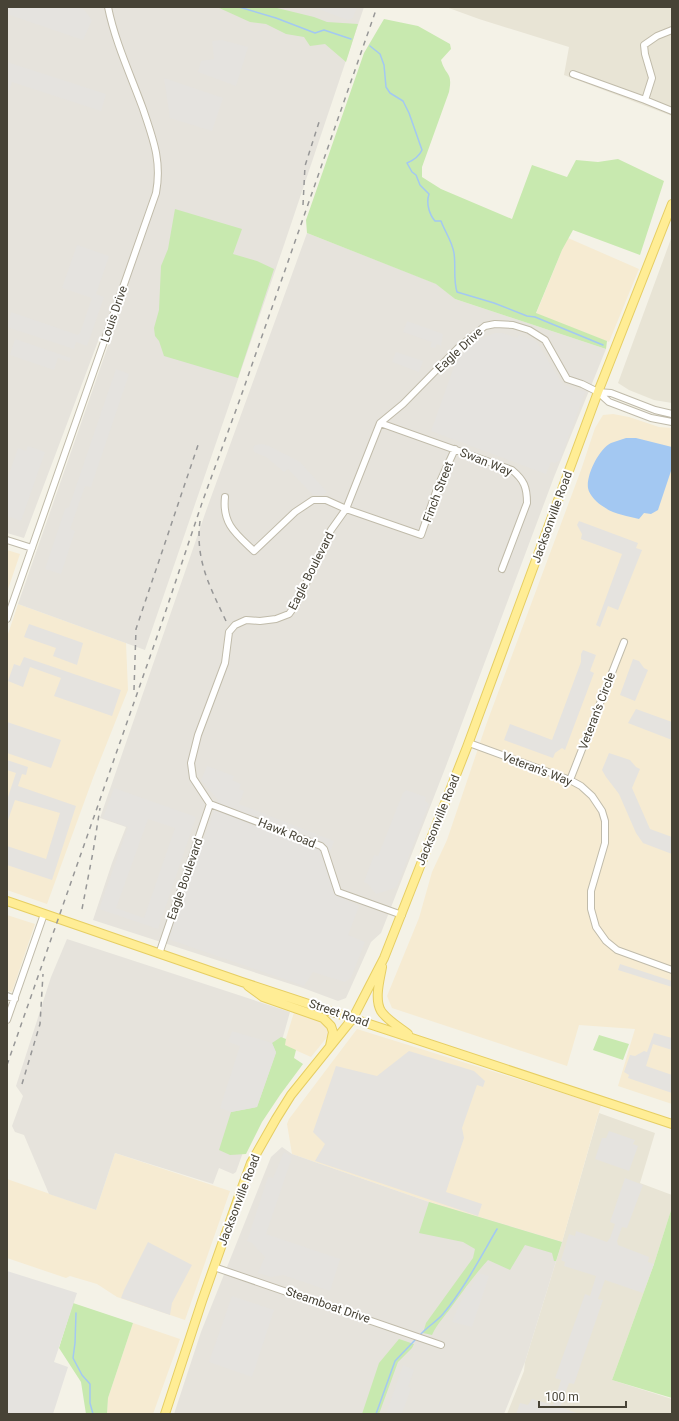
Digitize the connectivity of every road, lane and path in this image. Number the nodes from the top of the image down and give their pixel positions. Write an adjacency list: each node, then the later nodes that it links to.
1 (108, 7): 15 (street, Louis Drive)
2 (672, 30): 4 (street)
3 (573, 74): 4 (street)
4 (645, 100): 5 (street)
5 (672, 111)
6 (672, 204): 7 (main road, Jacksonville Road)
7 (598, 392): 8 (street); 9 (street); 10 (street, Eagle Drive); 19 (main road, Jacksonville Road)
8 (672, 414)
9 (672, 422)
10 (380, 423): 11 (street, Swan Way); 13 (street, Eagle Boulevard)
11 (455, 449): 13 (street, Finch Street); 16 (street, Swan Way)
12 (225, 497): 13 (street)
13 (346, 509): 21 (street, Eagle Boulevard)
14 (7, 540): 15 (street)
15 (32, 548): 17 (street, Louis Drive)
16 (502, 569)
17 (7, 619)
18 (624, 642): 20 (street, Veteran's Circle)
19 (469, 743): 20 (street, Veteran's Way); 24 (main road, Jacksonville Road)
20 (570, 780): 27 (street, Veteran's Way)
21 (210, 804): 24 (street, Hawk Road); 25 (street, Eagle Boulevard)
22 (7, 901): 23 (main road, Street Road)
23 (44, 914): 25 (main road, Street Road); 30 (street)
24 (402, 915): 26 (main road, Jacksonville Road)
25 (160, 954): 28 (main road, Street Road)
26 (384, 958): 31 (main road, Jacksonville Road); 33 (main road)
27 (672, 970)
28 (242, 982): 31 (main road, Street Road); 34 (main road)
29 (7, 996): 30 (street)
30 (15, 999): 32 (street)
31 (353, 1018): 33 (main road, Street Road); 34 (main road, Jacksonville Road)
32 (7, 1020)
33 (413, 1038): 35 (main road, Street Road)
34 (330, 1048): 36 (main road, Jacksonville Road)
35 (672, 1124)
36 (214, 1267): 37 (street, Steamboat Drive); 38 (main road, Jacksonville Road)
37 (440, 1345)
38 (165, 1414)

